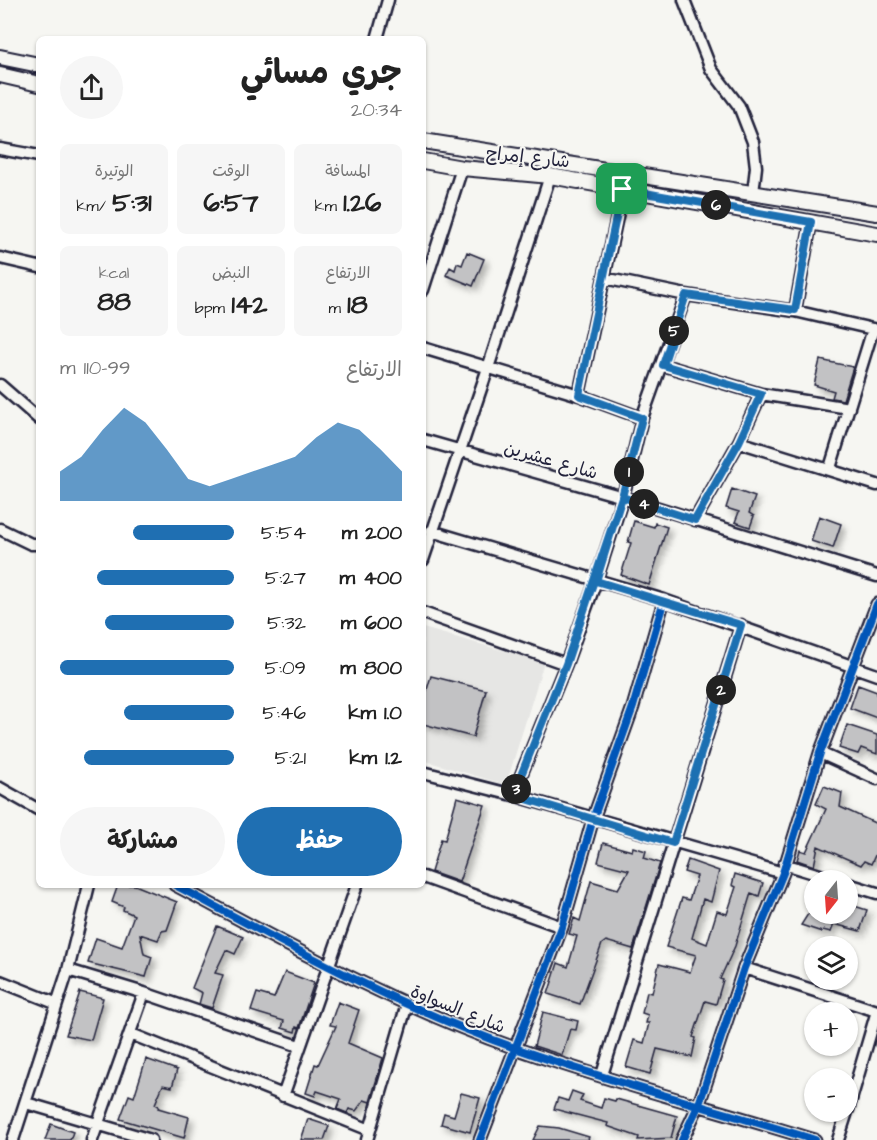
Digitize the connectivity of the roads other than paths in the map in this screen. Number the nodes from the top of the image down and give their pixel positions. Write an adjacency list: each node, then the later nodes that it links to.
1 (388, 0): 3 (street)
2 (688, 4): 15 (street)
3 (378, 36)
4 (0, 57): 5 (main road)
5 (36, 64)
6 (0, 76): 7 (main road)
7 (36, 83)
8 (426, 141): 15 (main road, شارع إمراح)
9 (0, 148): 10 (street)
10 (36, 155)
11 (426, 162): 12 (main road, شارع إمراح)
12 (462, 168): 13 (main road, شارع إمراح); 20 (street)
13 (549, 176): 14 (main road, شارع إمراح); 28 (street)
14 (622, 189): 17 (main road, شارع إمراح); 22 (street)
15 (753, 193): 16 (main road, شارع إمراح)
16 (877, 213)
17 (811, 222): 18 (main road, شارع إمراح); 24 (street)
18 (877, 234)
19 (0, 258): 21 (street)
20 (427, 264)
21 (36, 266)
22 (604, 278): 23 (street); 31 (street)
23 (686, 295): 24 (street); 27 (street)
24 (795, 310): 25 (street)
25 (875, 329): 32 (street)
26 (426, 349): 28 (street)
27 (663, 365): 30 (street); 34 (street)
28 (488, 368): 31 (street); 37 (street)
29 (0, 385): 33 (street)
30 (761, 394): 32 (street); 36 (street)
31 (579, 395): 34 (street)
32 (849, 408): 38 (street)
33 (36, 416)
34 (642, 418): 40 (street)
35 (426, 441): 37 (street, شارع عشرين)
36 (739, 442): 38 (street); 41 (street)
37 (458, 451): 40 (street, شارع عشرين); 43 (street)
38 (830, 468): 39 (street)
39 (877, 485)
40 (622, 497): 41 (street, شارع عشرين); 47 (street)
41 (695, 520): 46 (street, شارع عشرين)
42 (0, 529): 44 (street)
43 (430, 531): 45 (street); 47 (street)
44 (36, 544)
45 (426, 548)
46 (877, 576)
47 (596, 581): 48 (street); 52 (street)
48 (664, 600): 51 (street); 61 (street)
49 (877, 604): 53 (street)
50 (426, 614): 52 (street)
51 (741, 625): 53 (street); 62 (street)
52 (566, 664): 59 (street)
53 (854, 667): 54 (street); 55 (street)
54 (877, 675)
55 (820, 753): 57 (street); 63 (street)
56 (426, 773): 59 (street)
57 (877, 779)
58 (0, 789): 60 (street)
59 (513, 795): 61 (street)
60 (36, 808)
61 (593, 819): 62 (street); 71 (street)
62 (673, 843): 63 (street); 84 (street)
63 (784, 869): 64 (street); 73 (street)
64 (804, 873)
65 (426, 878): 71 (street)
66 (858, 887): 70 (street)
67 (88, 888): 74 (street)
68 (190, 888): 72 (street, شارع السواوة)
69 (356, 888): 72 (street)
70 (877, 893)
71 (562, 927): 82 (street)
72 (327, 966): 78 (street, شارع السواوة); 81 (street)
73 (744, 968): 79 (street); 87 (street)
74 (68, 970): 76 (street); 77 (street)
75 (0, 981): 77 (street)
76 (144, 993): 80 (street); 81 (street)
77 (55, 1003): 86 (street)
78 (407, 1004): 82 (street, شارع السواوة); 90 (street)
79 (877, 1011): 83 (street)
80 (131, 1034): 85 (street); 88 (street)
81 (299, 1046): 85 (street)
82 (515, 1048): 84 (street, شارع السواوة); 95 (street)
83 (858, 1074)
84 (602, 1075): 87 (street, شارع السواوة)
85 (283, 1096): 90 (street)
86 (26, 1103): 88 (street); 92 (street)
87 (699, 1104): 91 (street, شارع السواوة); 96 (street)
88 (98, 1122): 93 (street); 94 (street)
89 (844, 1122): 98 (street)
90 (368, 1135)
91 (802, 1138): 97 (street, شارع السواوة)
92 (13, 1140)
93 (92, 1140)
94 (151, 1140)
95 (480, 1140)
96 (682, 1140)
97 (815, 1140)
98 (838, 1140)

